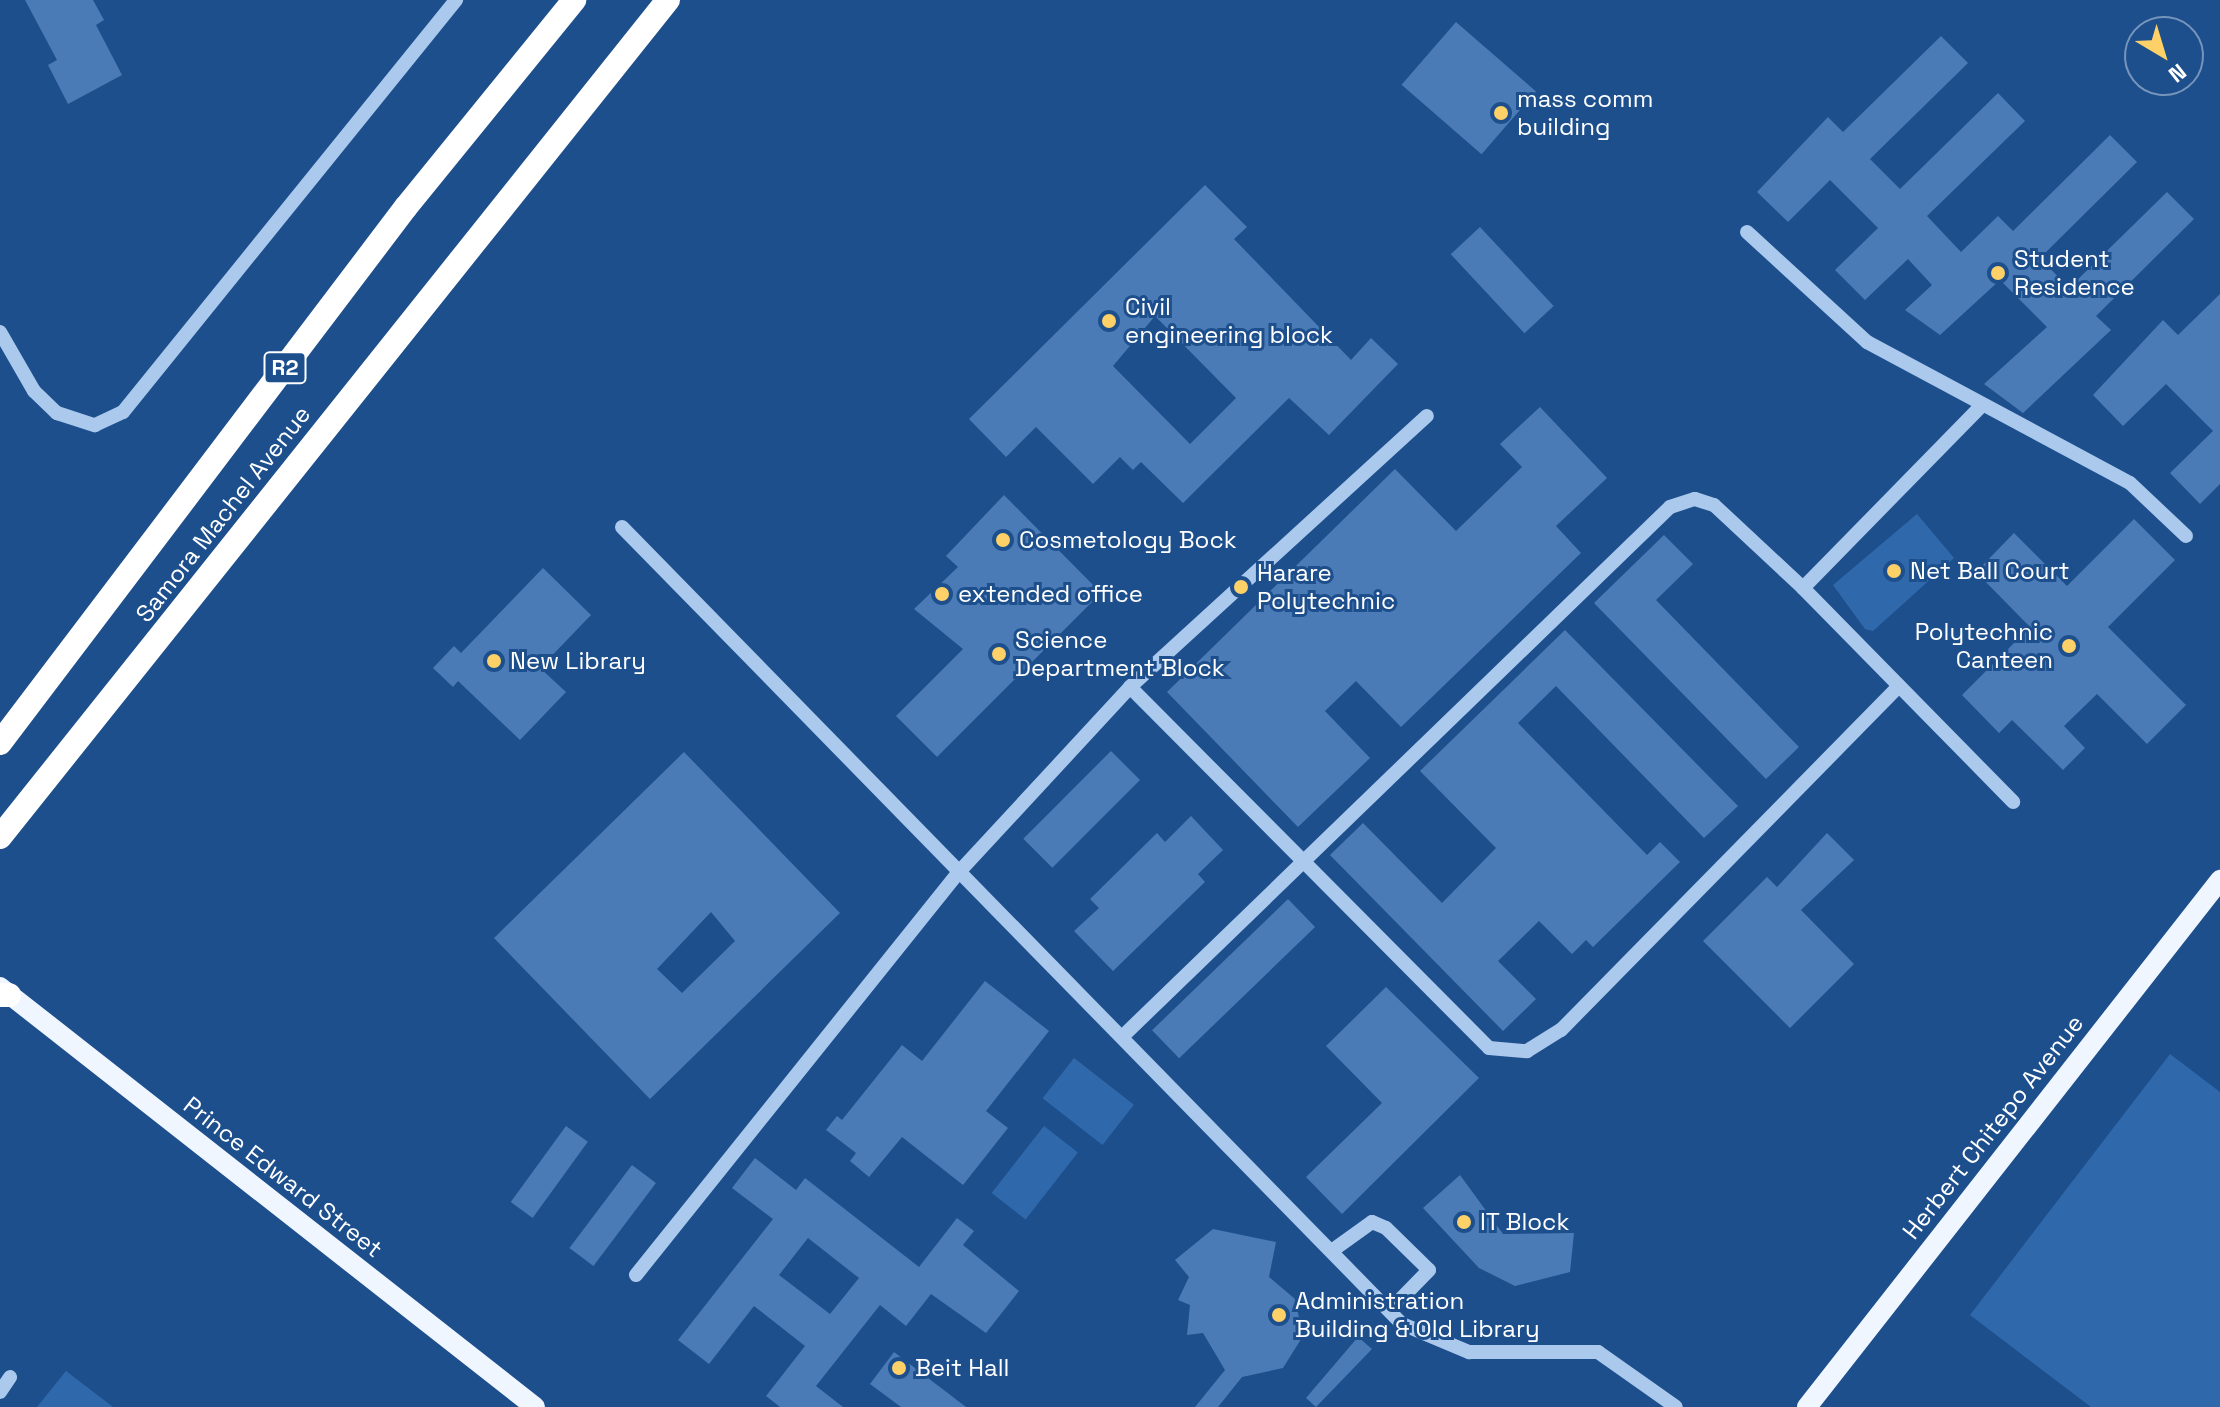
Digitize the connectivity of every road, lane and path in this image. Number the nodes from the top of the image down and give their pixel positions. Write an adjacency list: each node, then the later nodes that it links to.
1 (456, 0): 5 (lane)
2 (574, 0): 13 (highway, Samora Machel Avenue / R2)
3 (668, 0): 15 (highway, Samora Machel Avenue)
4 (1747, 232): 6 (lane)
5 (0, 332)
6 (1980, 407): 9 (lane); 10 (lane)
7 (1427, 416): 12 (lane)
8 (622, 527): 17 (lane)
9 (2186, 536)
10 (1803, 588): 11 (lane); 16 (lane)
11 (1899, 686): 14 (lane); 16 (lane)
12 (1130, 687): 16 (lane); 17 (lane)
13 (1, 741)
14 (2013, 802)
15 (0, 837)
16 (1303, 866): 20 (lane)
17 (958, 873): 20 (lane); 22 (lane)
18 (2220, 880): 28 (main road, Herbert Chitepo Avenue)
19 (3, 993): 26 (main road, Prince Edward Street)
20 (1123, 1036): 21 (lane)
21 (1333, 1250): 23 (lane); 23 (lane)
22 (636, 1275)
23 (1392, 1308): 27 (lane)
24 (10, 1377): 25 (lane)
25 (0, 1392)
26 (535, 1407)
27 (1676, 1407)
28 (1807, 1407)

